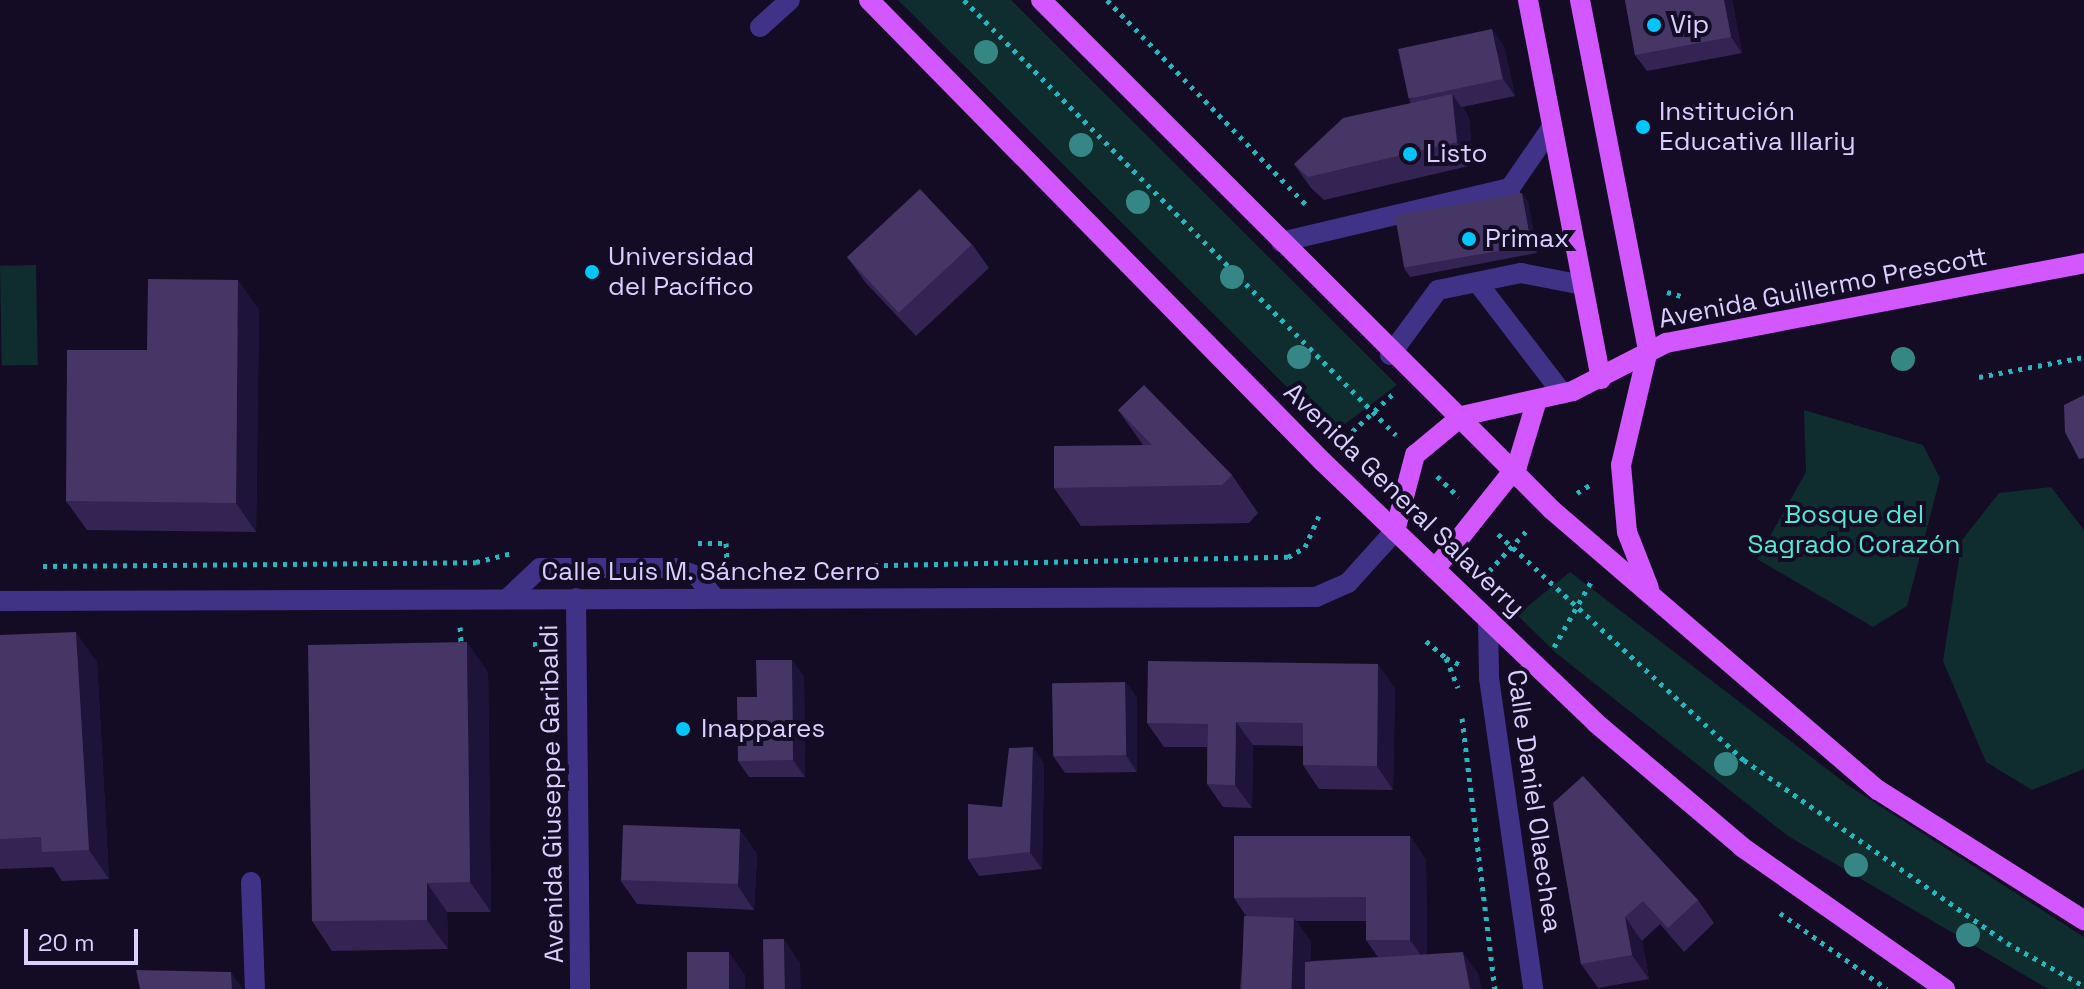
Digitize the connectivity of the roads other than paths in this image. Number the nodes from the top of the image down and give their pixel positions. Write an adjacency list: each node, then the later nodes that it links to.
1 (790, 0): 6 (street)
2 (869, 0): 19 (main road, Avenida General Salaverry)
3 (1041, 0): 8 (main road)
4 (1528, 0): 7 (main road)
5 (1580, 0): 12 (main road)
6 (760, 27)
7 (1552, 127): 8 (street); 11 (main road)
8 (1281, 242): 13 (main road)
9 (2084, 263): 12 (main road, Avenida Guillermo Prescott)
10 (1477, 282): 11 (street); 13 (street); 15 (street)
11 (1583, 285): 14 (main road)
12 (1648, 350): 14 (main road, Avenida Guillermo Prescott); 21 (main road)
13 (1390, 355): 17 (main road)
14 (1601, 379): 15 (main road, Avenida Guillermo Prescott)
15 (1563, 394): 16 (main road, Avenida Guillermo Prescott)
16 (1536, 403): 17 (main road, Avenida Guillermo Prescott); 18 (main road)
17 (1453, 419): 18 (main road); 19 (main road)
18 (1511, 474): 20 (main road); 21 (main road)
19 (1395, 531): 20 (main road, Avenida General Salaverry); 24 (street, Calle Luis M. Sánchez Cerro)
20 (1435, 569): 26 (main road, Avenida General Salaverry)
21 (1652, 596): 28 (main road)
22 (508, 598): 23 (street, Calle Luis M. Sánchez Cerro); 24 (street); 25 (street, Calle Luis M. Sánchez Cerro)
23 (576, 598): 24 (street, Calle Luis M. Sánchez Cerro); 30 (street, Avenida Giuseppe Garibaldi)
24 (715, 598)
25 (0, 601)
26 (1488, 619): 31 (street, Calle Daniel Olaechea); 32 (main road, Avenida General Salaverry)
27 (251, 882): 29 (street)
28 (2084, 920)
29 (255, 989)
30 (580, 989)
31 (1533, 989)
32 (1945, 989)

